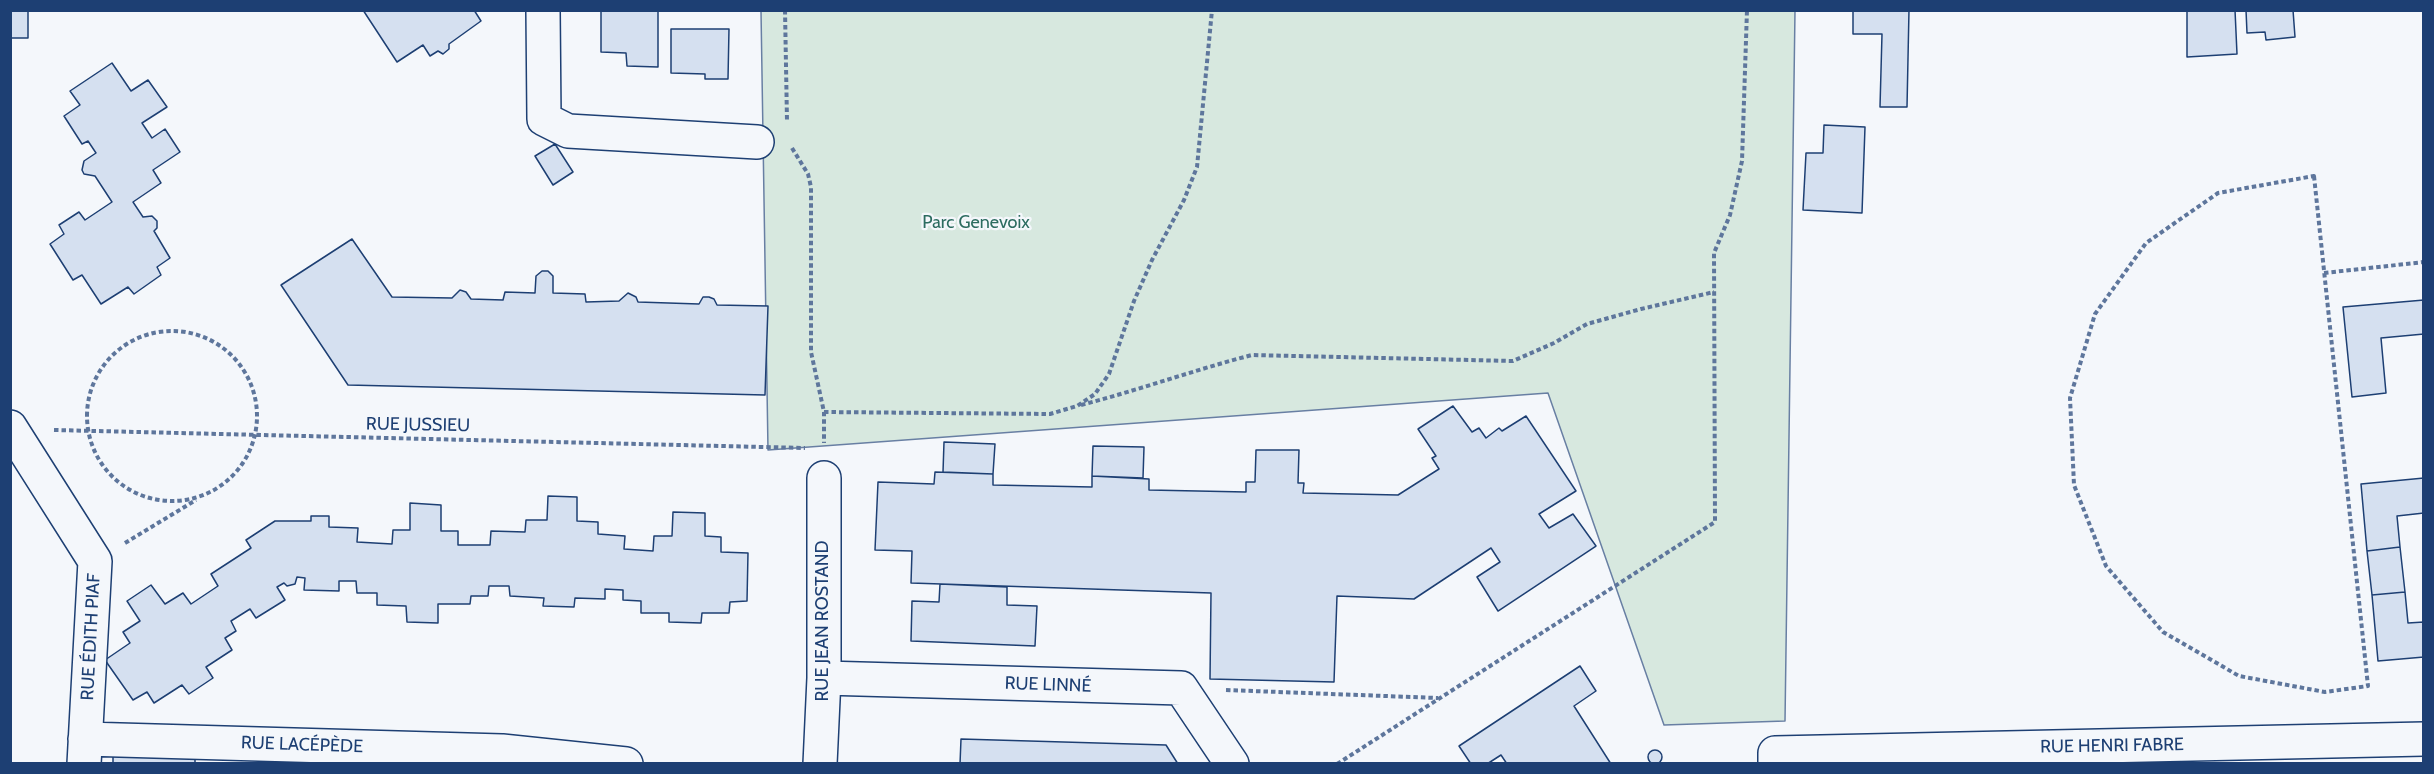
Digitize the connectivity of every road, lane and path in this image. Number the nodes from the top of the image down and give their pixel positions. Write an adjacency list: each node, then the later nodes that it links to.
1 (543, 10): 6 (street)
2 (785, 10): 5 (path)
3 (1212, 10): 10 (path)
4 (1747, 10): 9 (path)
5 (787, 129)
6 (772, 142): 11 (path)
7 (2424, 262): 8 (path)
8 (2324, 273): 8 (path)
9 (1714, 292): 10 (path); 20 (path)
10 (1077, 406): 11 (path)
11 (824, 412): 15 (path)
12 (11, 429): 13 (path, RUE JUSSIEU); 17 (street, RUE ÉDITH PIAF)
13 (88, 431): 14 (path, RUE JUSSIEU); 14 (path); 16 (path)
14 (257, 435): 15 (path, RUE JUSSIEU); 16 (path)
15 (824, 463): 18 (street, RUE JEAN ROSTAND)
16 (199, 498): 17 (path)
17 (95, 561): 22 (street, RUE ÉDITH PIAF)
18 (824, 678): 19 (street, RUE LINNÉ); 24 (street, RUE JEAN ROSTAND)
19 (1181, 688): 20 (path); 25 (street)
20 (1438, 698): 26 (path)
21 (2424, 739): 27 (street, RUE HENRI FABRE)
22 (85, 751): 23 (street, RUE LACÉPÈDE)
23 (626, 764)
24 (820, 764)
25 (1232, 764)
26 (1338, 764)
27 (1775, 764)

